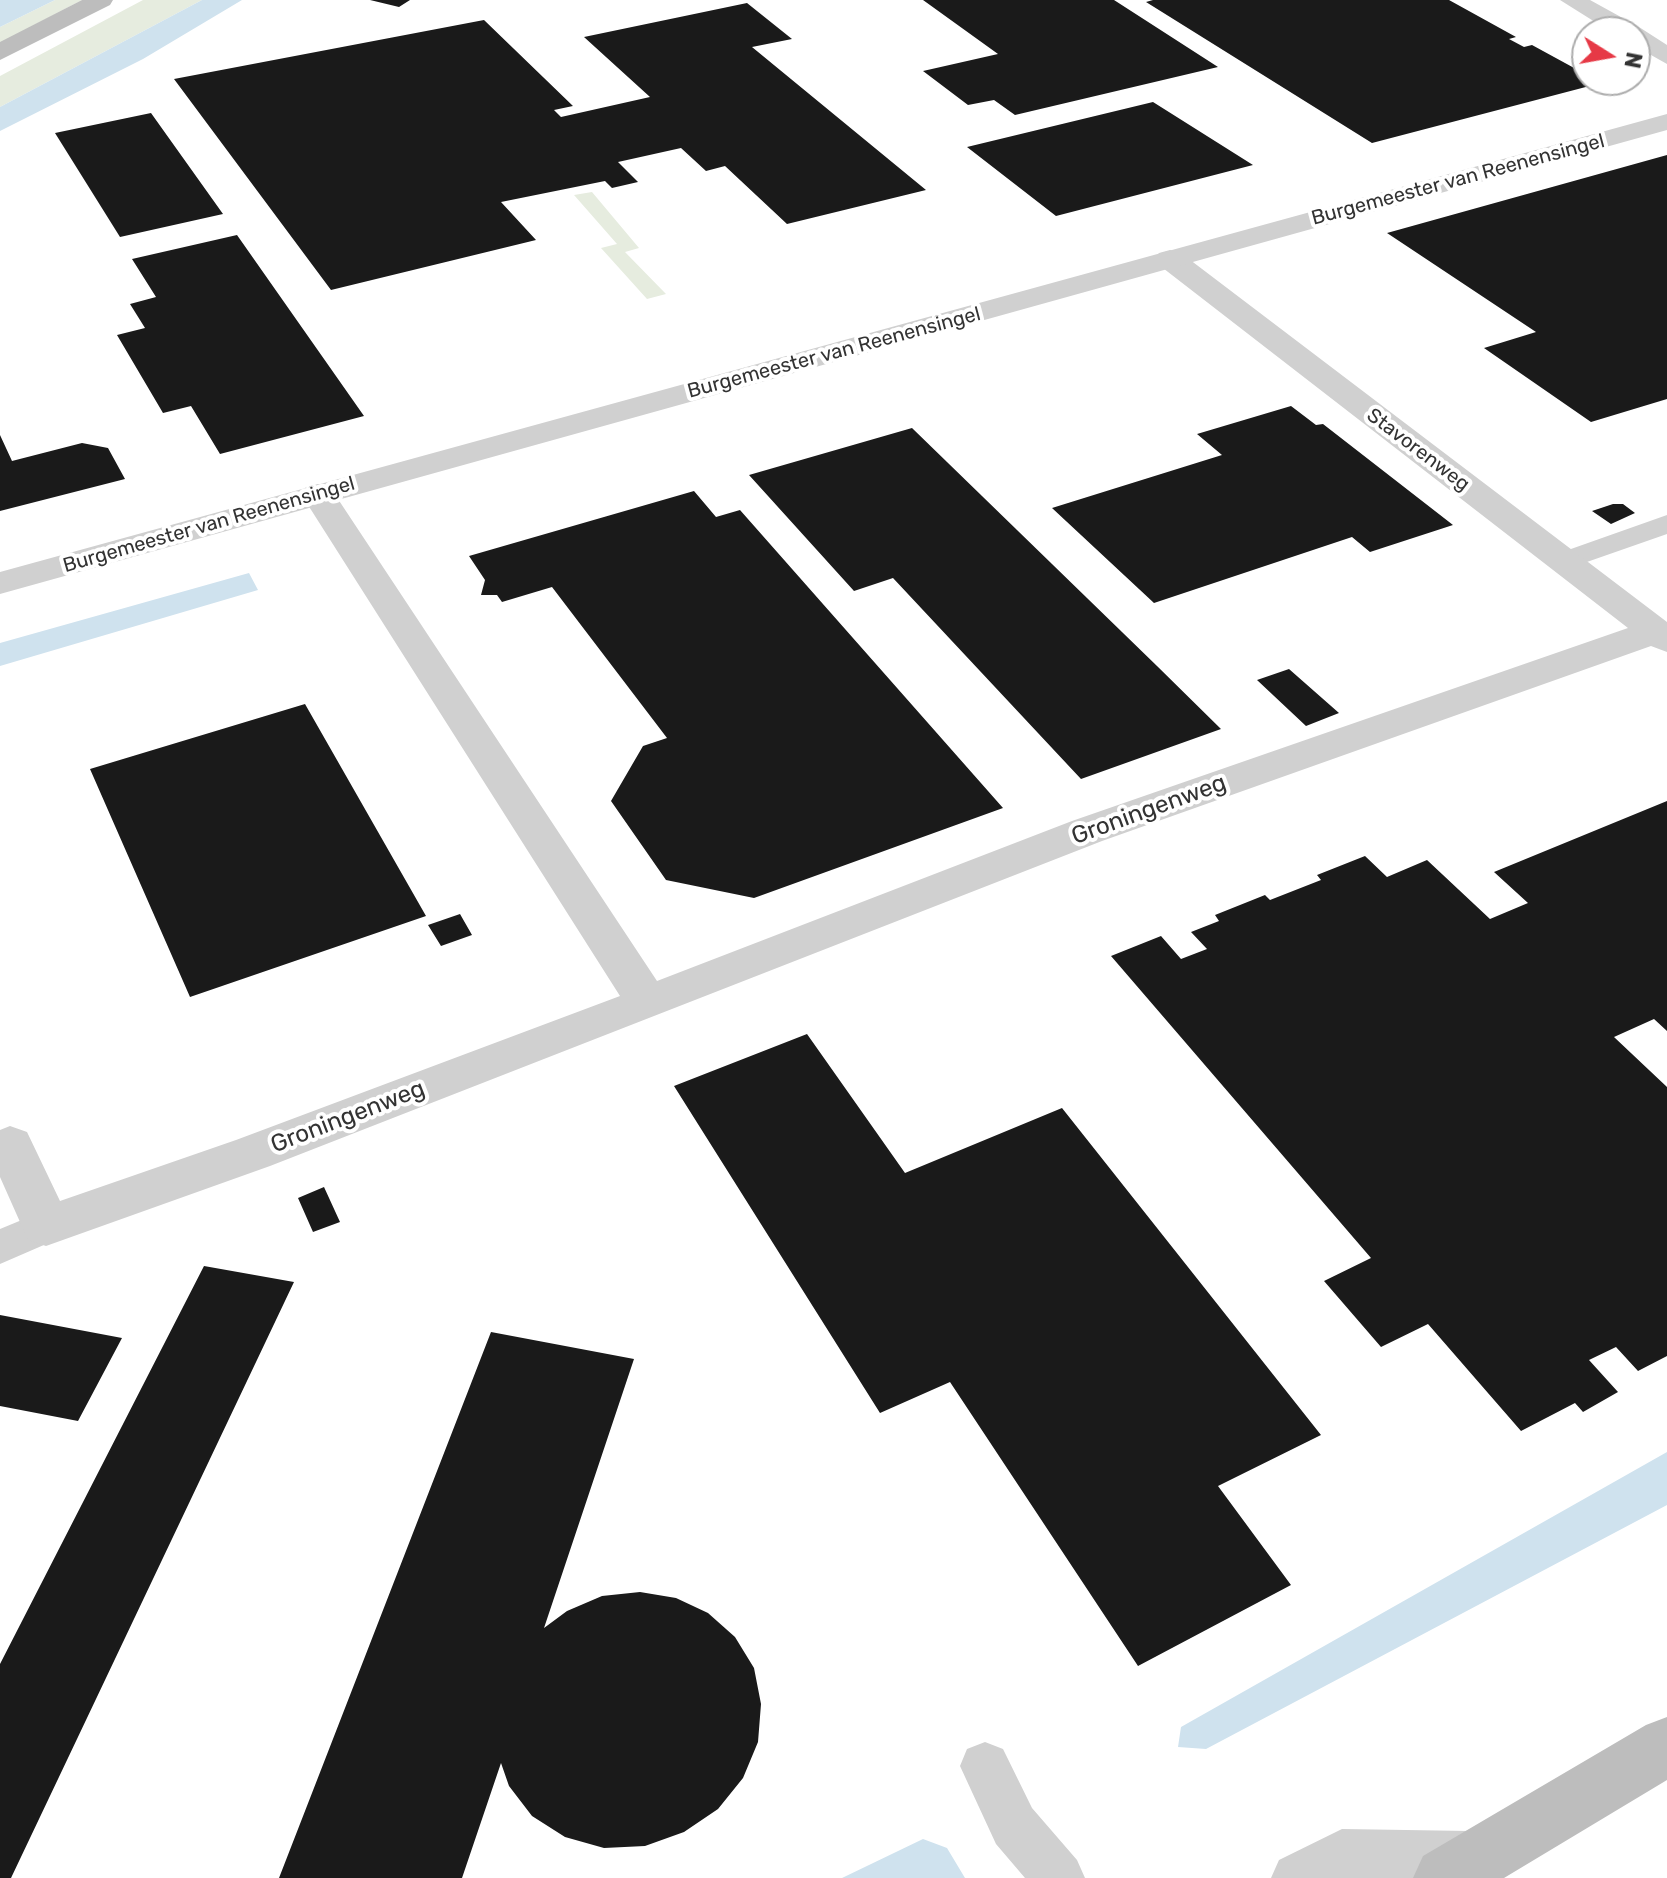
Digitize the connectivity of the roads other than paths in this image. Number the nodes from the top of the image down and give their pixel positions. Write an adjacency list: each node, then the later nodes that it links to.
1 (101, 0): 4 (main road)
2 (1572, 0): 3 (street)
3 (1601, 16)
4 (0, 52)
5 (1667, 122): 6 (street, Burgemeester van Reenensingel)
6 (1170, 259): 7 (street, Burgemeester van Reenensingel); 11 (street, Stavorenweg)
7 (318, 494): 12 (street, Burgemeester van Reenensingel); 14 (street)
8 (1667, 524): 9 (lane)
9 (1638, 534): 10 (lane); 11 (lane)
10 (1667, 555)
11 (1564, 561): 13 (street, Stavorenweg)
12 (0, 583)
13 (1661, 636): 14 (street, Groningenweg)
14 (648, 1003): 16 (street, Groningenweg)
15 (10, 1145): 16 (street)
16 (46, 1226): 17 (lane, Groningenweg)
17 (0, 1247)
18 (1667, 1746): 20 (main road)
19 (985, 1766): 21 (lane)
20 (1462, 1867): 22 (lane)
21 (1059, 1878)
22 (1297, 1878)

